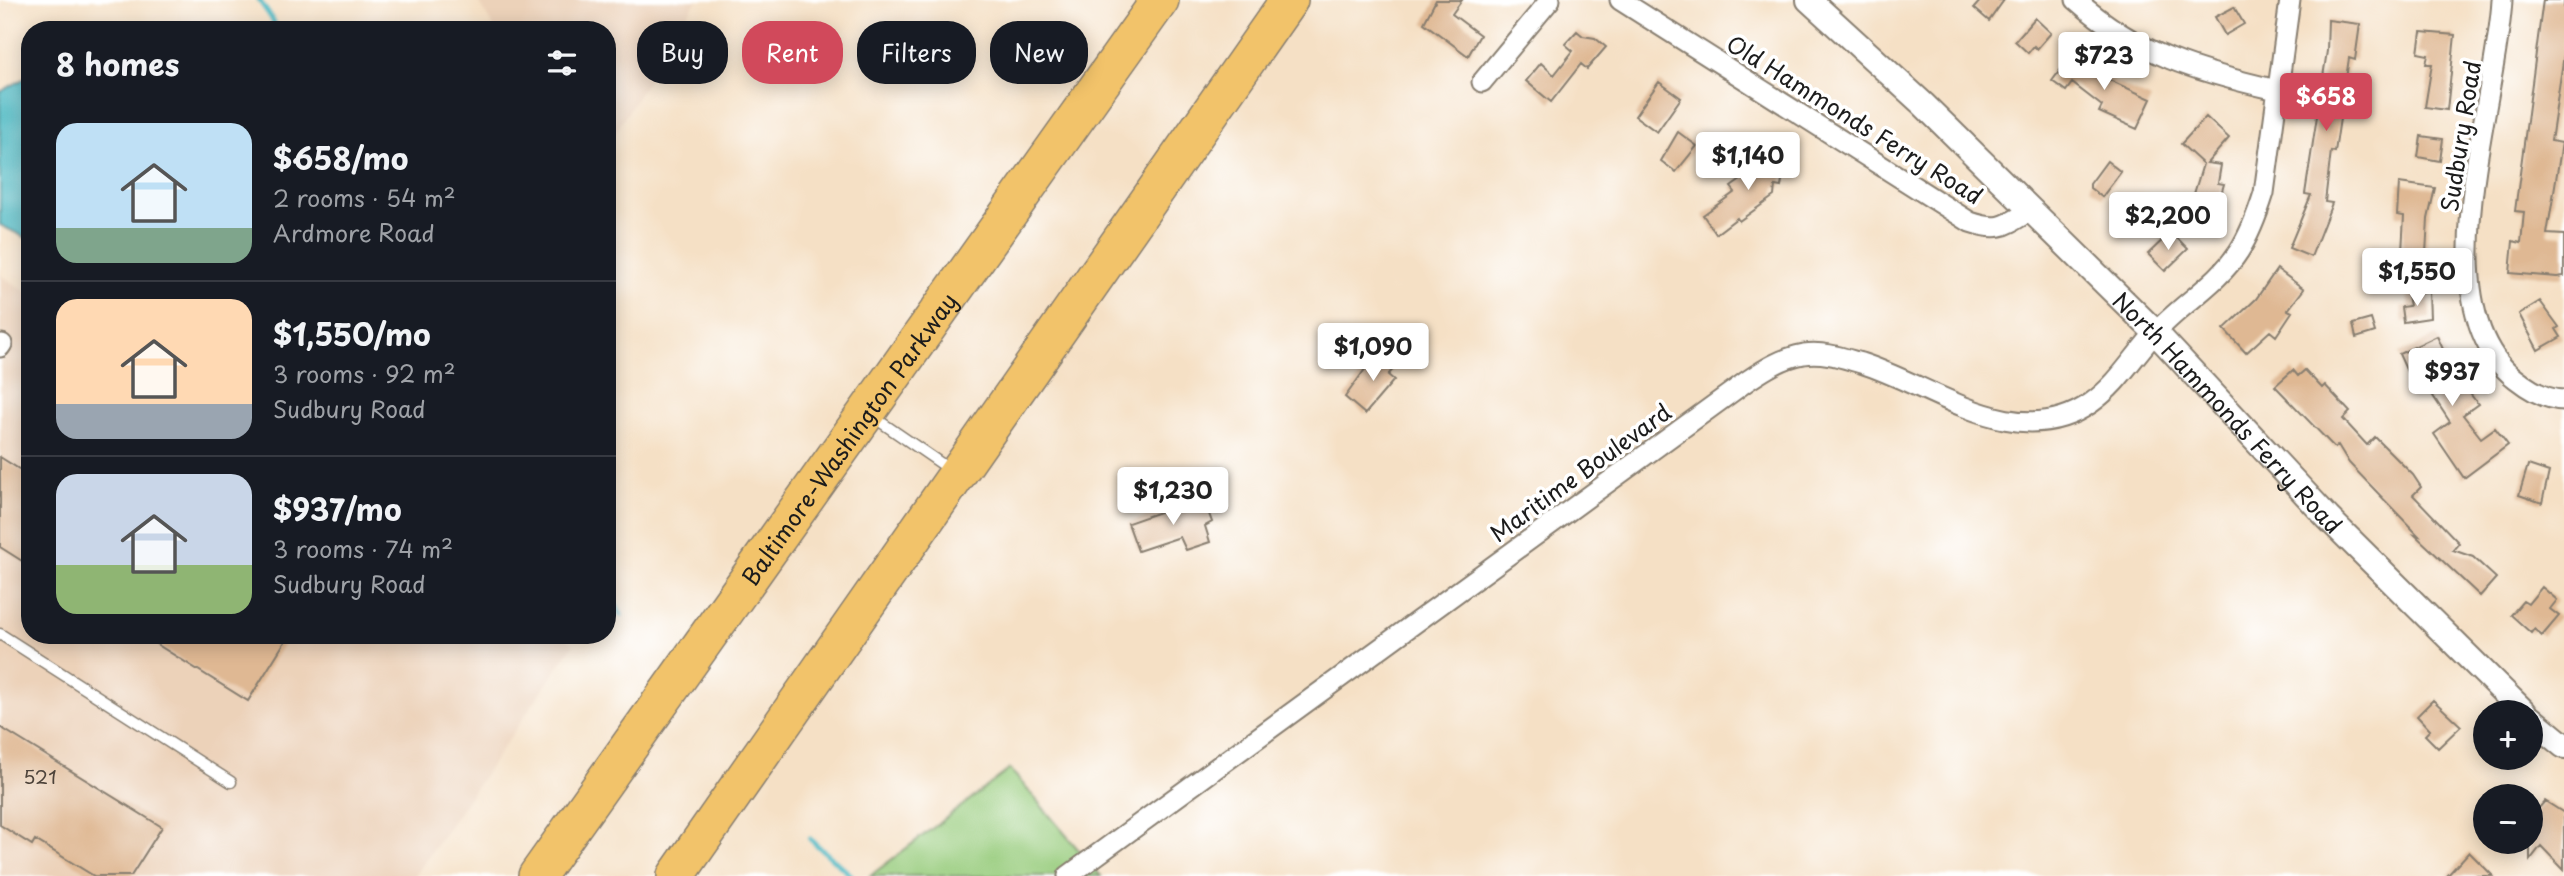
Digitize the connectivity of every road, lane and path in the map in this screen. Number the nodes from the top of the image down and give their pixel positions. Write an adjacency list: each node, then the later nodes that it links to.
1 (1160, 0): 14 (highway, Baltimore-Washington Parkway)
2 (1289, 0): 15 (highway)
3 (1550, 0): 9 (street)
4 (1620, 0): 11 (street, Old Hammonds Ferry Road)
5 (1809, 0): 11 (street, North Hammonds Ferry Road)
6 (2076, 0): 10 (street)
7 (2290, 0): 10 (street, Maritime Boulevard)
8 (2502, 0): 13 (street, Sudbury Road)
9 (1482, 82)
10 (2277, 90): 12 (street, Maritime Boulevard)
11 (2031, 210): 12 (street, North Hammonds Ferry Road)
12 (2155, 332): 17 (street, North Hammonds Ferry Road); 23 (street, Maritime Boulevard)
13 (2564, 400)
14 (866, 412): 15 (lane); 21 (highway, Baltimore-Washington Parkway)
15 (958, 475): 22 (highway)
16 (0, 634): 20 (lane)
17 (2512, 700)
18 (2543, 729): 19 (street)
19 (2564, 746)
20 (231, 782)
21 (537, 876)
22 (676, 876)
23 (1068, 876)

